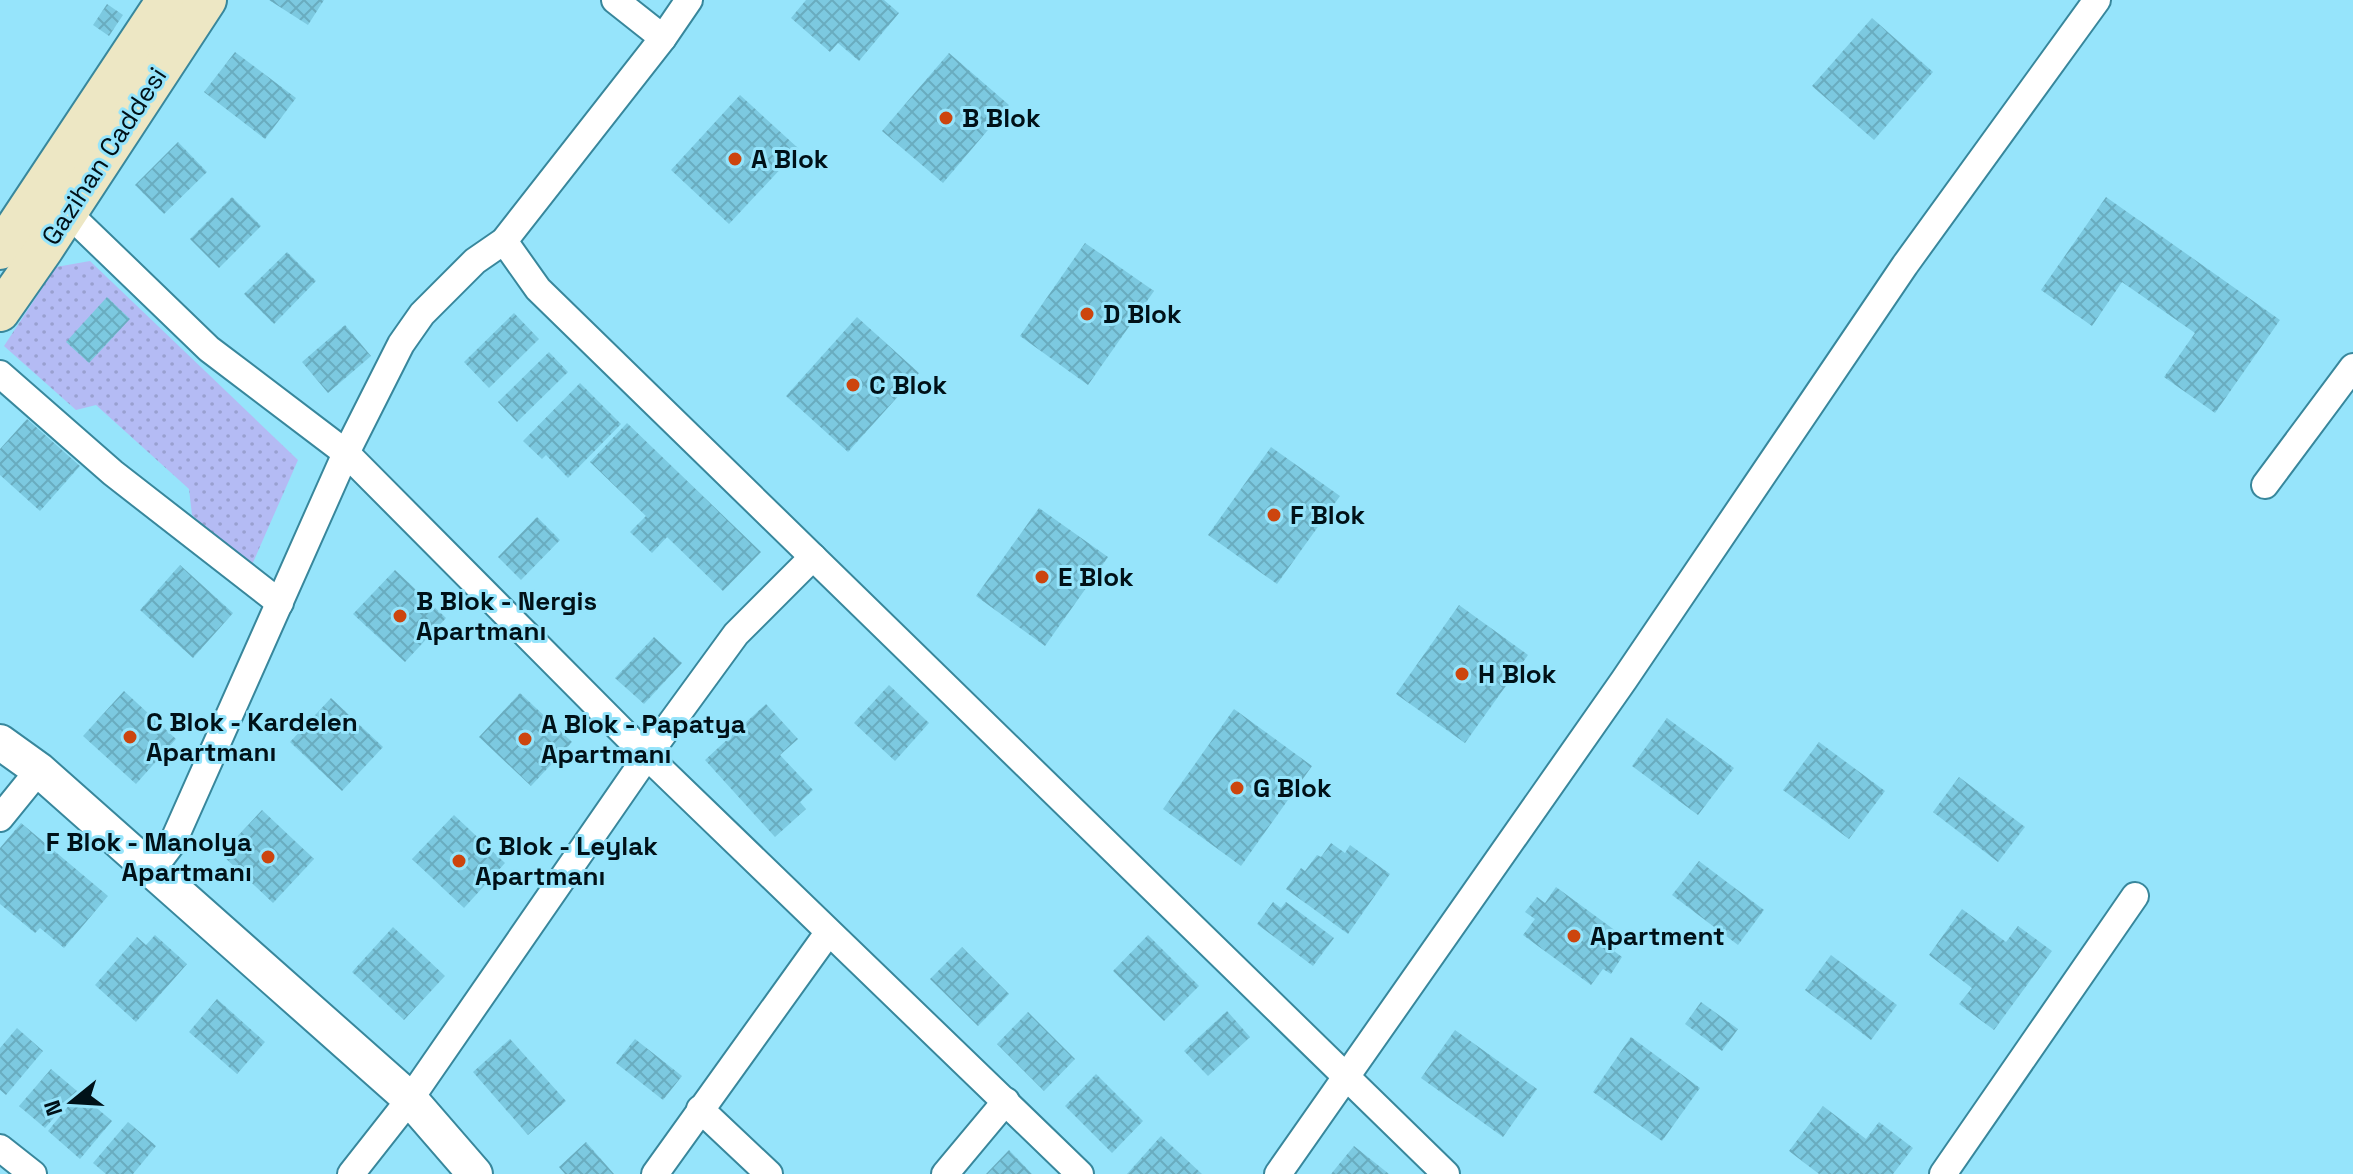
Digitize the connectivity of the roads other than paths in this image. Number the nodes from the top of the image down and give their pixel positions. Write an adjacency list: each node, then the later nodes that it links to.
1 (166, 0): 9 (main road, Gazihan Caddesi)
2 (207, 0): 7 (main road, Gazihan Caddesi)
3 (615, 0): 6 (street)
4 (689, 0): 6 (street)
5 (2097, 0): 24 (street)
6 (663, 38): 8 (street)
7 (67, 212): 10 (main road, Gazihan Caddesi); 13 (street)
8 (504, 241): 13 (street); 15 (street)
9 (0, 250)
10 (0, 312)
11 (2353, 367): 14 (street)
12 (0, 374): 16 (street)
13 (346, 453): 16 (street); 18 (street)
14 (2265, 485)
15 (813, 557): 18 (street); 24 (street)
16 (280, 603): 21 (street)
17 (0, 742): 19 (street)
18 (647, 756): 23 (street); 25 (street)
19 (39, 770): 20 (street); 21 (street)
20 (0, 818)
21 (152, 870): 25 (street)
22 (2135, 896): 38 (street)
23 (828, 933): 26 (street); 27 (street)
24 (1345, 1076): 36 (street); 37 (street)
25 (410, 1099): 30 (street); 31 (street)
26 (1006, 1101): 34 (street); 35 (street)
27 (700, 1109): 32 (street); 33 (street)
28 (0, 1148): 29 (street)
29 (33, 1174)
30 (351, 1174)
31 (475, 1174)
32 (655, 1174)
33 (769, 1174)
34 (945, 1174)
35 (1080, 1174)
36 (1278, 1174)
37 (1446, 1174)
38 (1943, 1174)

